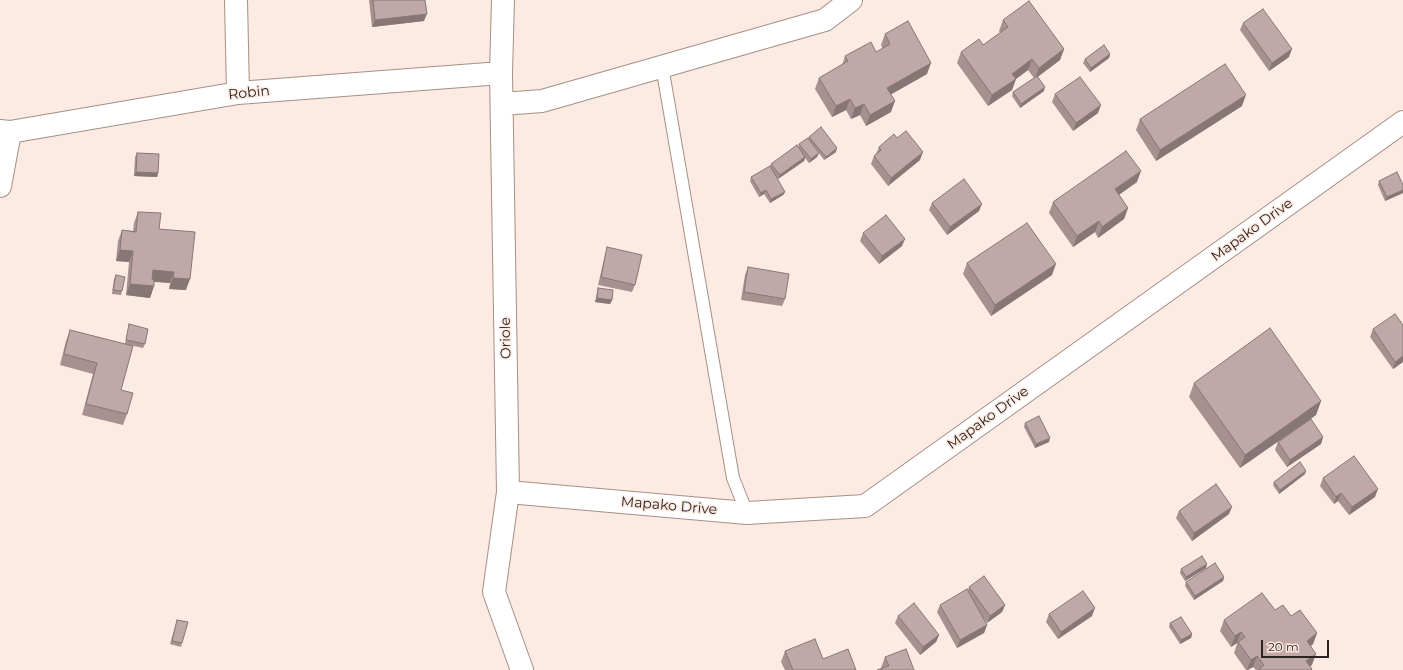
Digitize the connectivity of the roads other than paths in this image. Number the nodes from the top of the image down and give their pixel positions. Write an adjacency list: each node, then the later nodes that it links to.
1 (236, 0): 6 (street)
2 (503, 0): 5 (street, Oriole)
3 (851, 0): 4 (street)
4 (662, 66): 7 (street); 12 (lane)
5 (501, 73): 6 (street, Robin); 7 (street, Oriole)
6 (238, 93): 9 (street, Robin)
7 (502, 104): 11 (street, Oriole)
8 (1403, 122): 12 (street, Mapako Drive)
9 (5, 132): 10 (street)
10 (0, 186)
11 (508, 492): 12 (street, Mapako Drive); 13 (street, Oriole)
12 (747, 513)
13 (522, 670)

